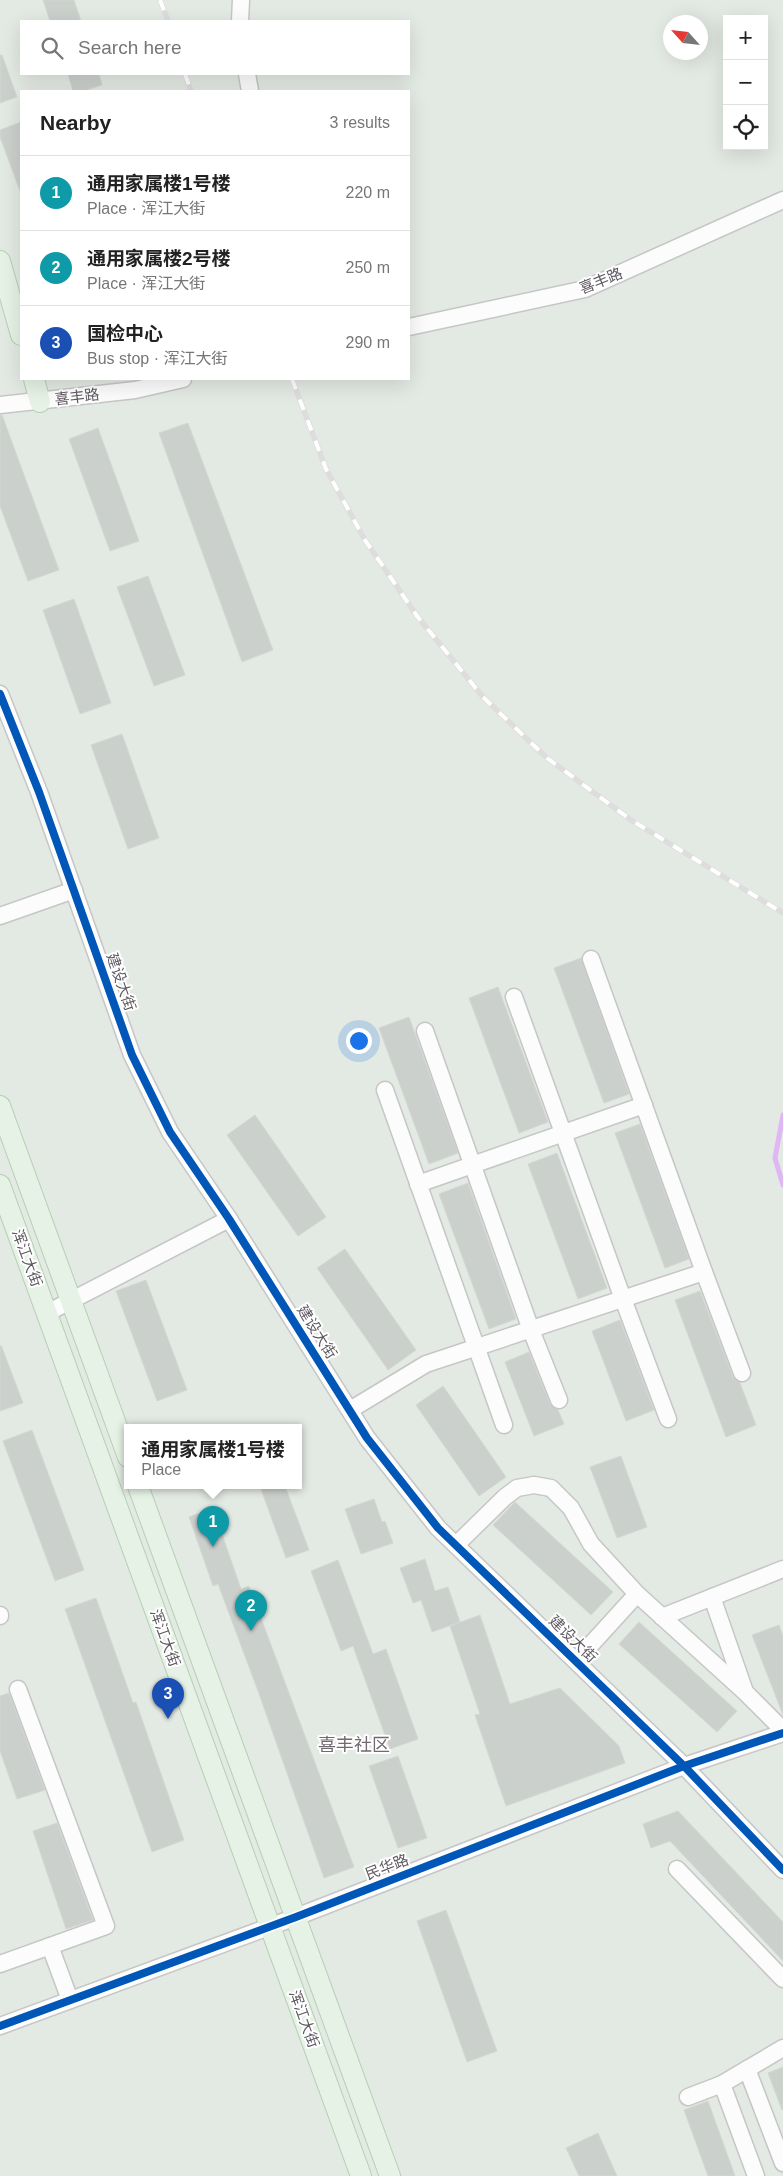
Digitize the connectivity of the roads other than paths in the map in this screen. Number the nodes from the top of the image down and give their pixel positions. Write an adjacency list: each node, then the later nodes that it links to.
1 (241, 0): 2 (street)
2 (240, 20)
3 (247, 75): 4 (street)
4 (250, 90)
5 (783, 200): 7 (street, 喜丰路)
6 (0, 261): 8 (main road)
7 (410, 327)
8 (20, 331)
9 (34, 380): 11 (main road)
10 (179, 380): 11 (street, 喜丰路)
11 (40, 402): 12 (street, 喜丰路)
12 (0, 405)
13 (0, 694): 14 (street, 建设大街)
14 (74, 890): 15 (street); 26 (street, 建设大街)
15 (0, 916)
16 (591, 959): 20 (street)
17 (514, 997): 22 (street)
18 (425, 1031): 23 (street)
19 (385, 1090): 24 (street)
20 (644, 1105): 22 (street); 27 (street)
21 (0, 1106): 29 (main road)
22 (563, 1133): 23 (street); 28 (street)
23 (473, 1165): 24 (street); 31 (street)
24 (418, 1184): 32 (street)
25 (0, 1185): 30 (main road, 浑江大街)
26 (229, 1219): 29 (street); 35 (street, 建设大街)
27 (704, 1272): 28 (street); 33 (street)
28 (623, 1299): 31 (street); 36 (street)
29 (71, 1301): 30 (street); 38 (main road)
30 (47, 1313): 53 (main road, 浑江大街)
31 (531, 1330): 32 (street); 34 (street)
32 (476, 1348): 35 (street); 37 (street)
33 (742, 1372)
34 (559, 1400)
35 (350, 1410): 40 (street, 建设大街)
36 (668, 1418)
37 (504, 1425)
38 (124, 1446)
39 (139, 1489): 52 (main road)
40 (456, 1545): 42 (street); 45 (street, 建设大街)
41 (783, 1570): 43 (street)
42 (637, 1594): 44 (street); 45 (street)
43 (712, 1597): 44 (street); 47 (street)
44 (662, 1617): 47 (street)
45 (576, 1661): 49 (street, 建设大街)
46 (18, 1689): 54 (street)
47 (744, 1692): 48 (street)
48 (783, 1732): 49 (street, 民华路)
49 (684, 1766): 51 (street, 建设大街); 52 (street, 民华路)
50 (677, 1869): 56 (street)
51 (783, 1870)
52 (296, 1917): 53 (street, 民华路); 65 (main road)
53 (271, 1926): 57 (street, 民华路); 64 (main road, 浑江大街)
54 (50, 1946): 55 (street); 57 (street)
55 (0, 1964)
56 (783, 1979)
57 (70, 2000): 58 (street, 民华路)
58 (0, 2026)
59 (783, 2048): 60 (street)
60 (747, 2069): 61 (street); 63 (street)
61 (722, 2084): 62 (street); 66 (street)
62 (688, 2098)
63 (783, 2163)
64 (361, 2176)
65 (390, 2176)
66 (756, 2176)

